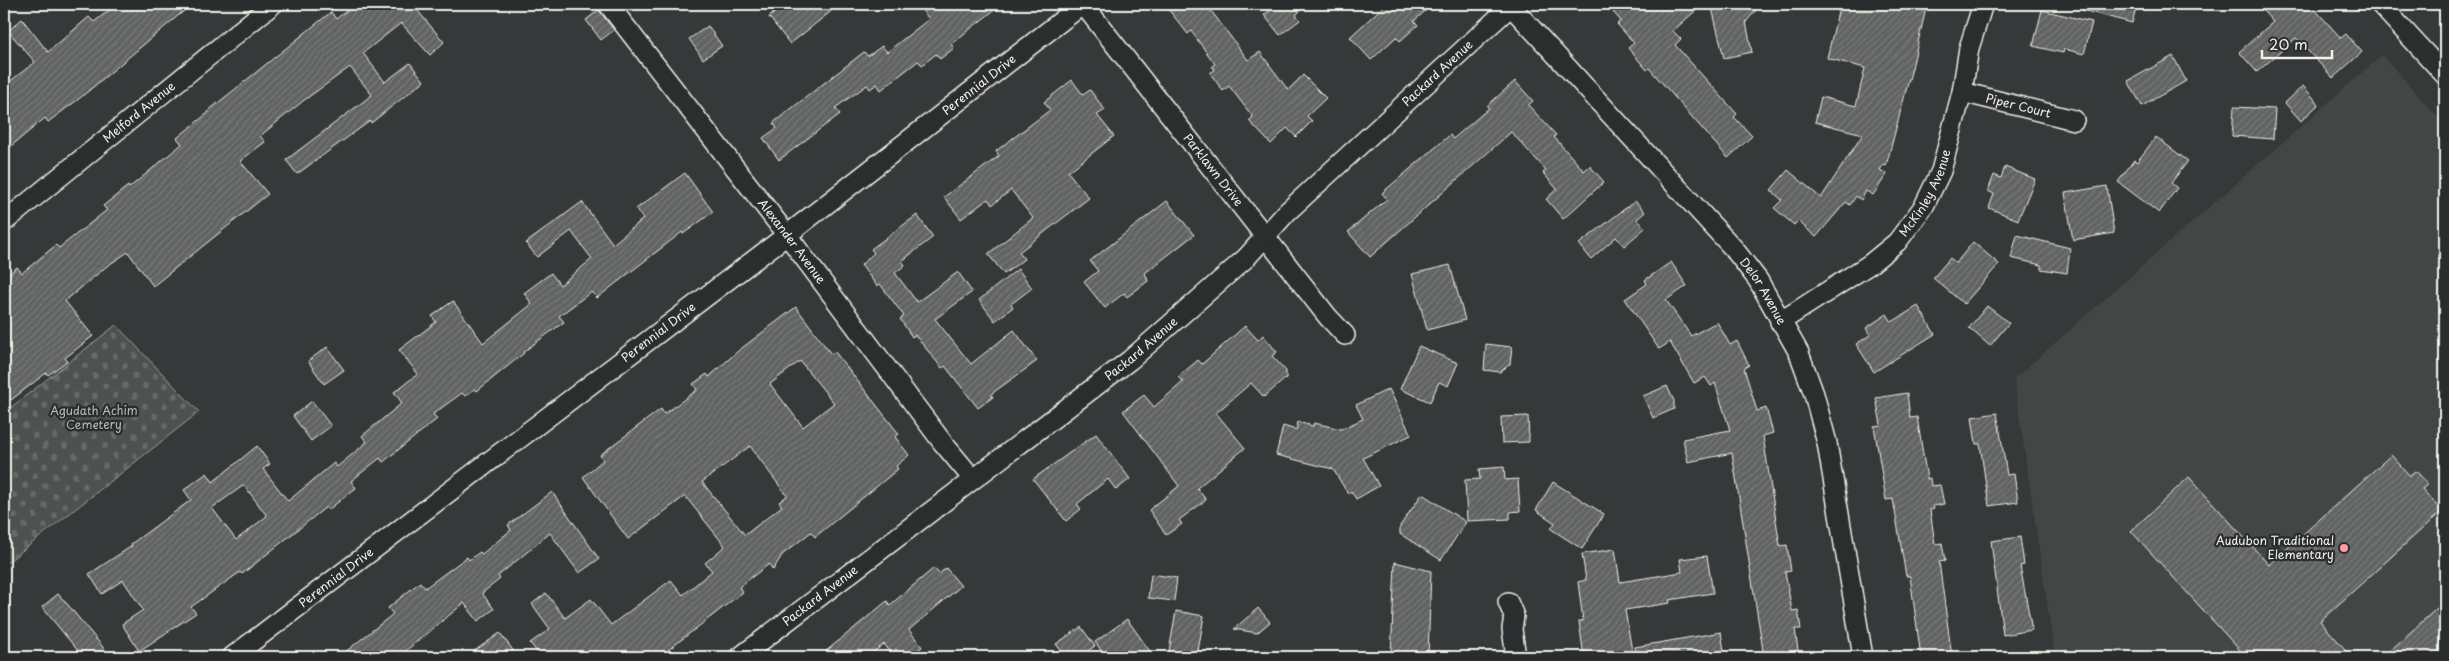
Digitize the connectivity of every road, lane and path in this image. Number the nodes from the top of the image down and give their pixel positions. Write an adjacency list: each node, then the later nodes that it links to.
1 (273, 4): 10 (street, Melford Avenue)
2 (608, 4): 11 (street, Alexander Avenue)
3 (1083, 4): 11 (street, Perennial Drive); 12 (street, Parklawn Drive)
4 (1511, 4): 12 (street, Packard Avenue); 13 (street, Delor Avenue)
5 (1983, 4): 8 (street, McKinley Avenue)
6 (2380, 4): 7 (street)
7 (2445, 75)
8 (1962, 92): 9 (street, Piper Court); 13 (street, McKinley Avenue)
9 (2074, 120)
10 (4, 222)
11 (787, 235): 15 (street, Alexander Avenue); 17 (street, Perennial Drive)
12 (1266, 236): 14 (street, Parklawn Drive); 15 (street, Packard Avenue)
13 (1780, 322): 20 (street, Delor Avenue)
14 (1345, 335)
15 (973, 479): 18 (street, Packard Avenue)
16 (1508, 602): 19 (street)
17 (232, 657)
18 (740, 657)
19 (1516, 657)
20 (1863, 657)

